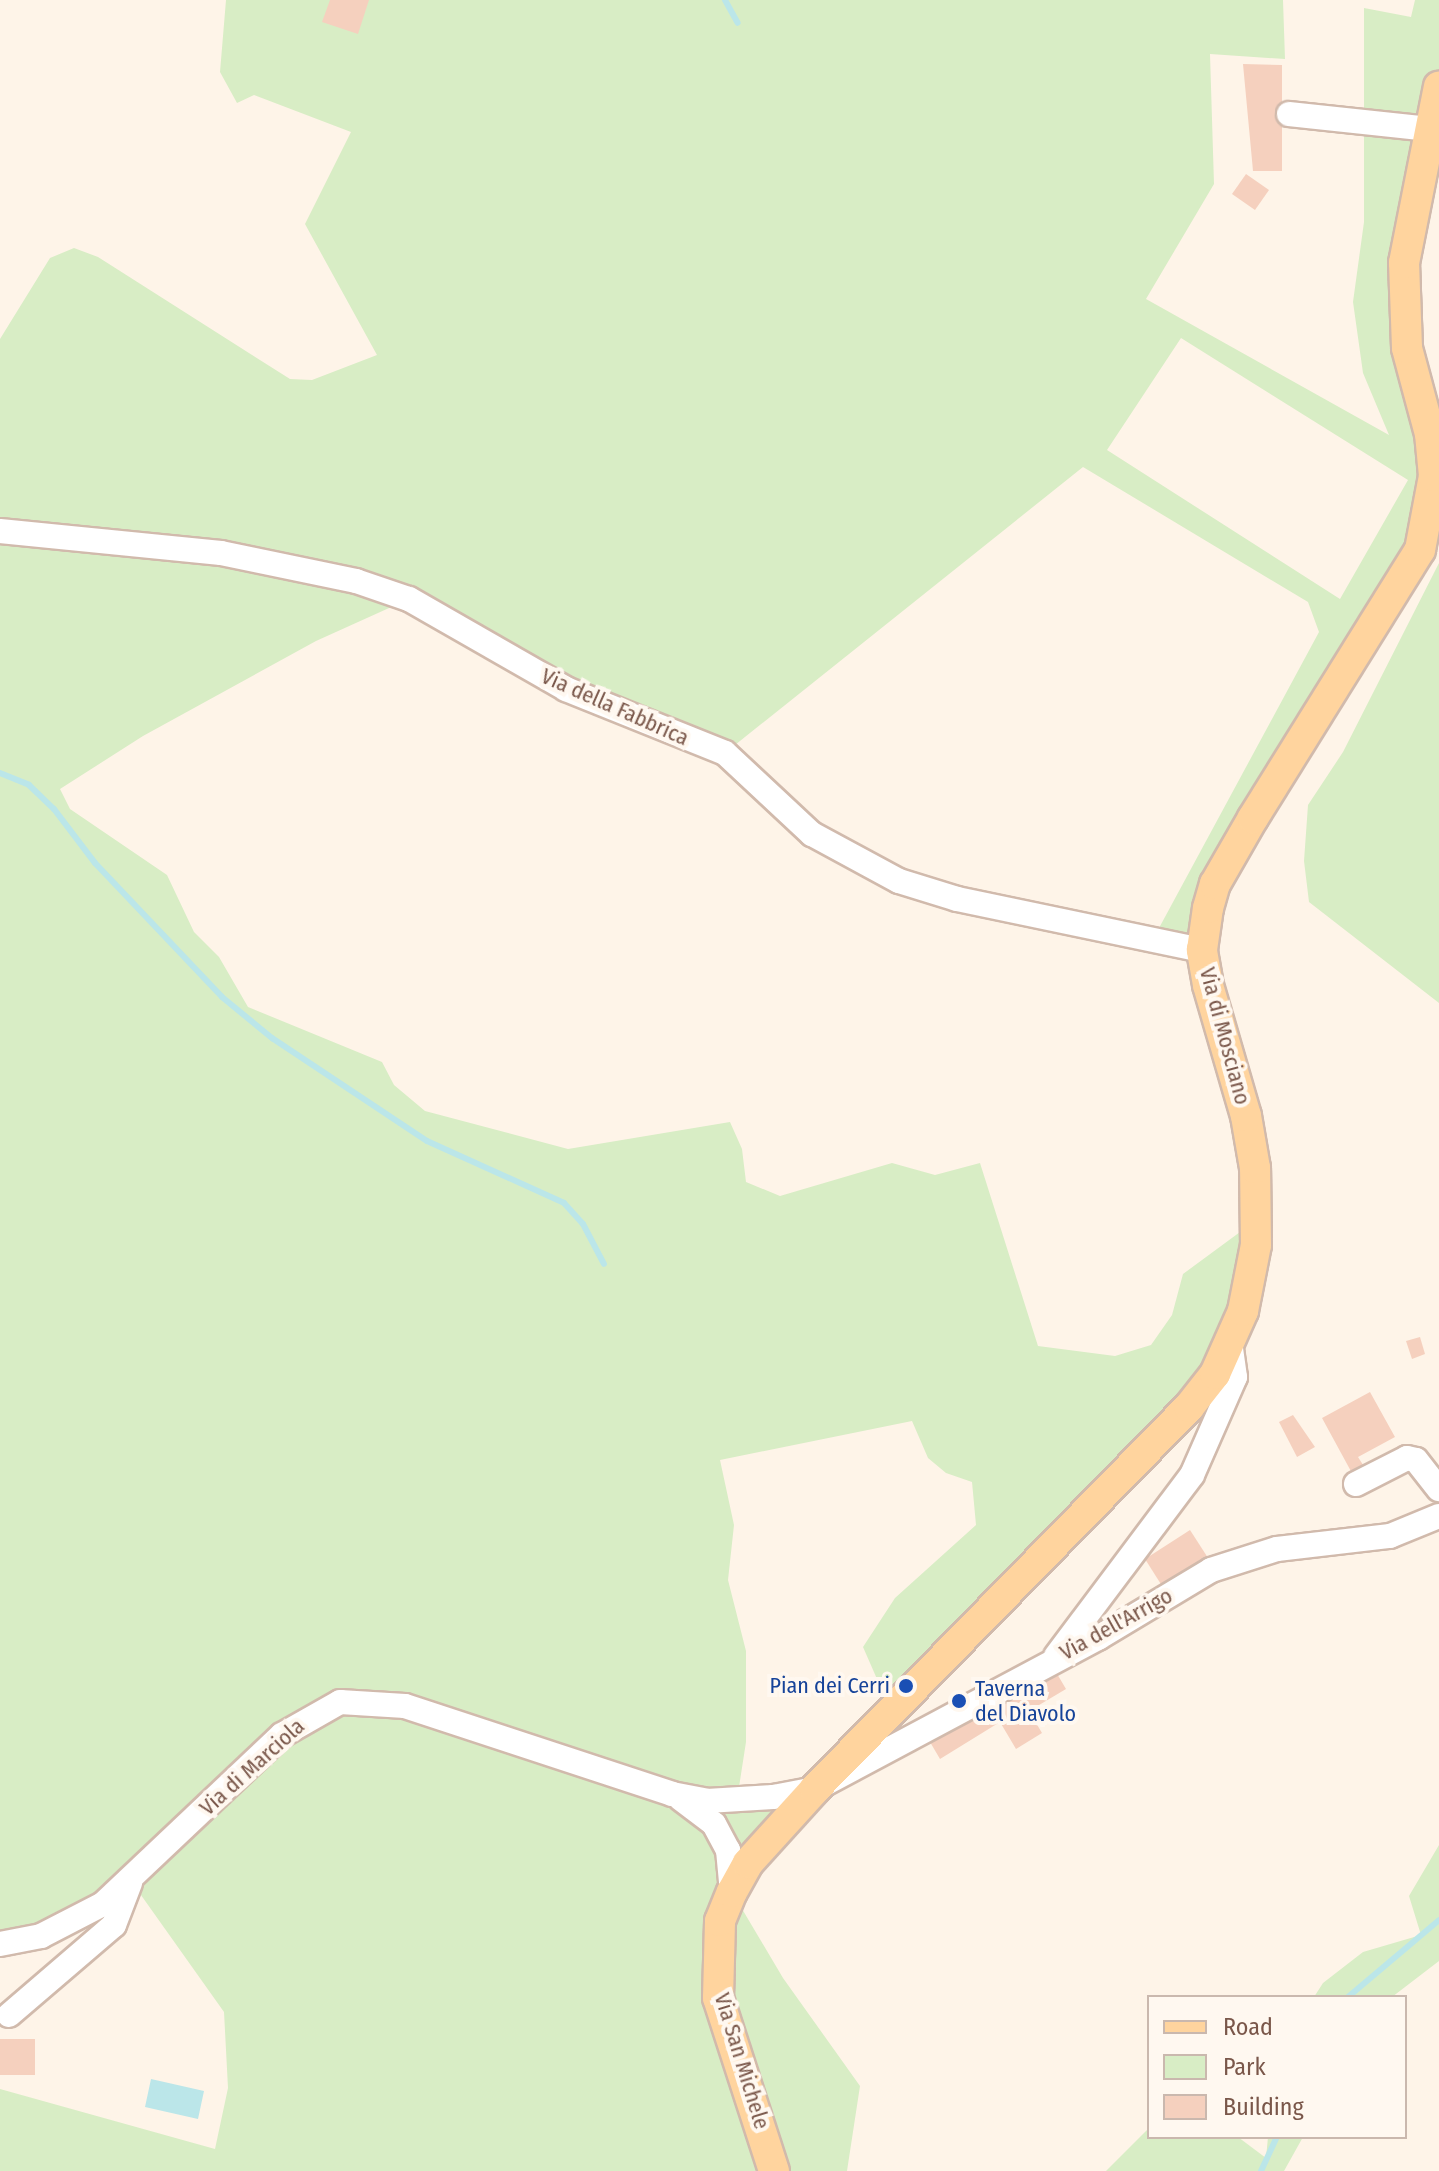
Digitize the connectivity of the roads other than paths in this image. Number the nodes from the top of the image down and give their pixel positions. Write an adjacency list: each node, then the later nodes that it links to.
1 (1439, 86): 3 (main road, Via di Mosciano)
2 (1289, 114): 3 (street)
3 (1429, 129): 5 (main road, Via di Mosciano)
4 (0, 531): 5 (street, Via della Fabbrica)
5 (1202, 950): 6 (main road, Via di Mosciano)
6 (1230, 1341): 10 (street); 11 (main road, Via di Mosciano)
7 (1356, 1484): 8 (street)
8 (1439, 1489)
9 (1439, 1516): 10 (street, Via dell'Arrigo)
10 (1054, 1658): 11 (street, Via dell'Arrigo)
11 (815, 1789): 12 (street, Via di Marciola); 14 (main road, Via San Michele)
12 (672, 1794): 13 (street, Via di Marciola); 14 (street, Via di Marciola)
13 (130, 1881): 15 (street, Via di Marciola); 16 (street)
14 (732, 1892): 17 (main road, Via San Michele)
15 (0, 1944)
16 (9, 2015)
17 (774, 2171)

